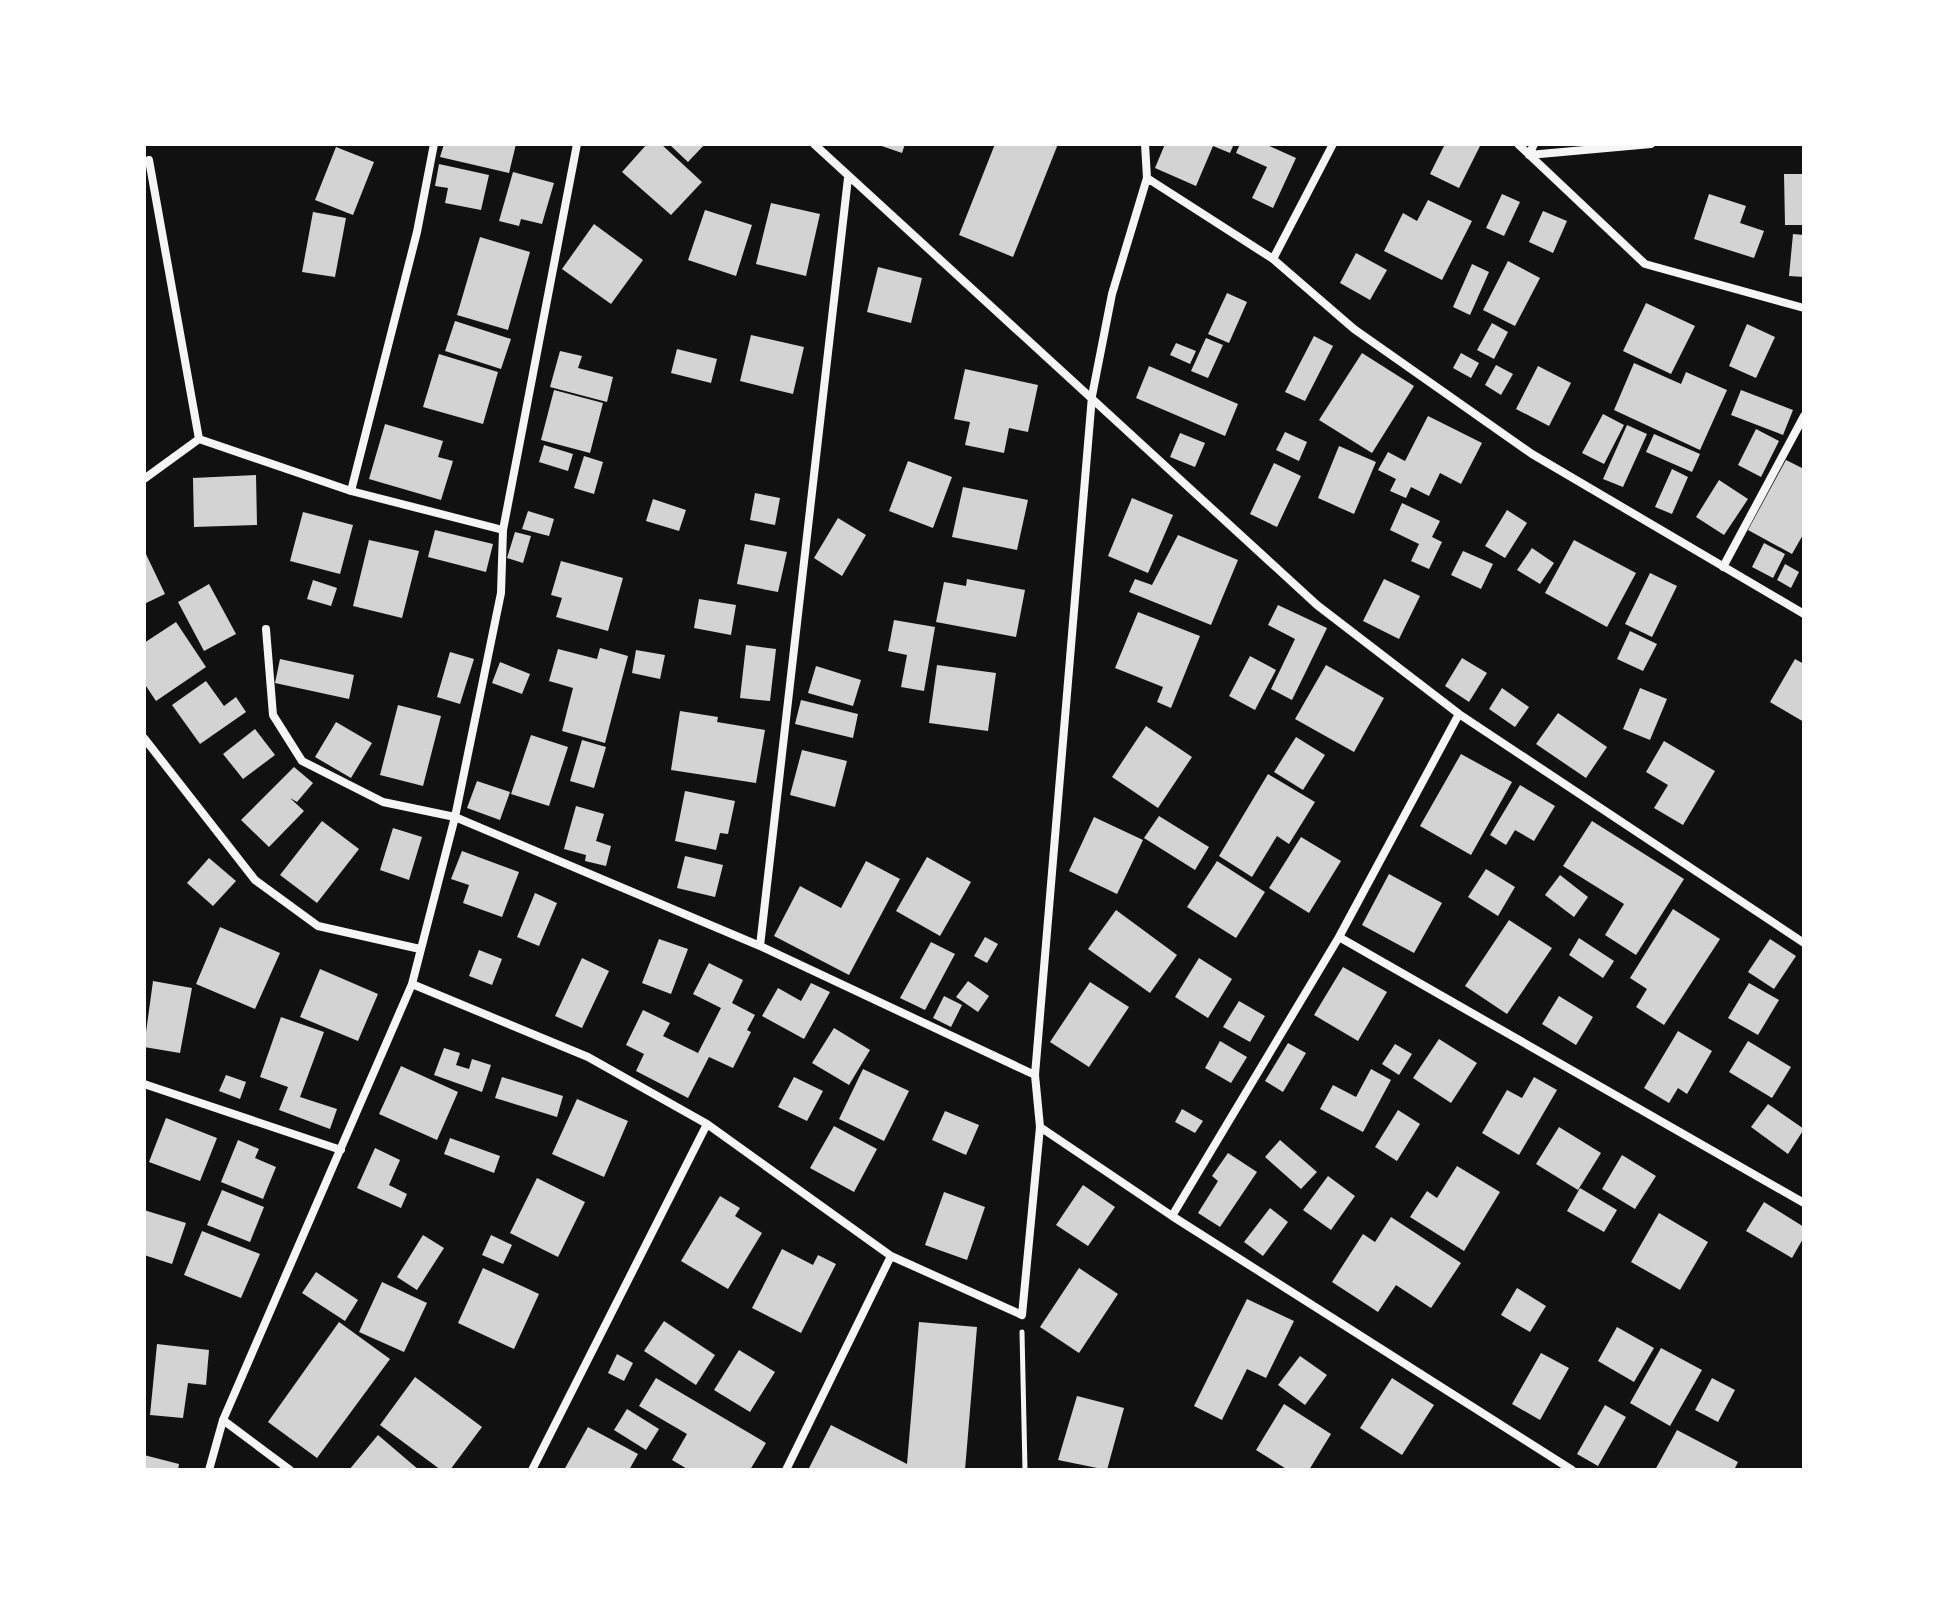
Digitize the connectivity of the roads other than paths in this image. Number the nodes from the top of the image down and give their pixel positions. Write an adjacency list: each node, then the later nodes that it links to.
1 (434, 144): 19 (street)
2 (577, 144): 20 (street)
3 (814, 144): 11 (street)
4 (1145, 144): 12 (street)
5 (1333, 144): 13 (street)
6 (1518, 144): 9 (street)
7 (1534, 144): 9 (street)
8 (1651, 144): 9 (street)
9 (1529, 155): 14 (street)
10 (149, 160): 17 (street)
11 (848, 178): 15 (street); 29 (street)
12 (1147, 178): 13 (street); 15 (street)
13 (1273, 259): 21 (street)
14 (1804, 308)
15 (1092, 396): 24 (street); 32 (street)
16 (1804, 416): 21 (street)
17 (199, 439): 18 (street); 19 (street)
18 (144, 479)
19 (351, 491): 20 (street)
20 (503, 530): 26 (street)
21 (1723, 567): 22 (street)
22 (1804, 614)
23 (266, 629): 26 (street)
24 (1459, 714): 27 (street); 28 (street)
25 (144, 738): 30 (street)
26 (455, 817): 29 (street); 30 (street)
27 (1339, 937): 37 (street); 38 (street)
28 (1804, 943)
29 (760, 946): 32 (street)
30 (420, 949): 31 (street)
31 (412, 984): 34 (street); 36 (street)
32 (1035, 1075): 35 (street)
33 (144, 1084): 36 (street)
34 (707, 1124): 39 (street); 43 (street)
35 (1040, 1127): 38 (street); 39 (street)
36 (341, 1150): 40 (street)
37 (1804, 1203)
38 (1172, 1216): 45 (street)
39 (891, 1256): 44 (street)
40 (223, 1420): 41 (street); 42 (street)
41 (209, 1470)
42 (290, 1470)
43 (532, 1470)
44 (786, 1470)
45 (1572, 1470)

